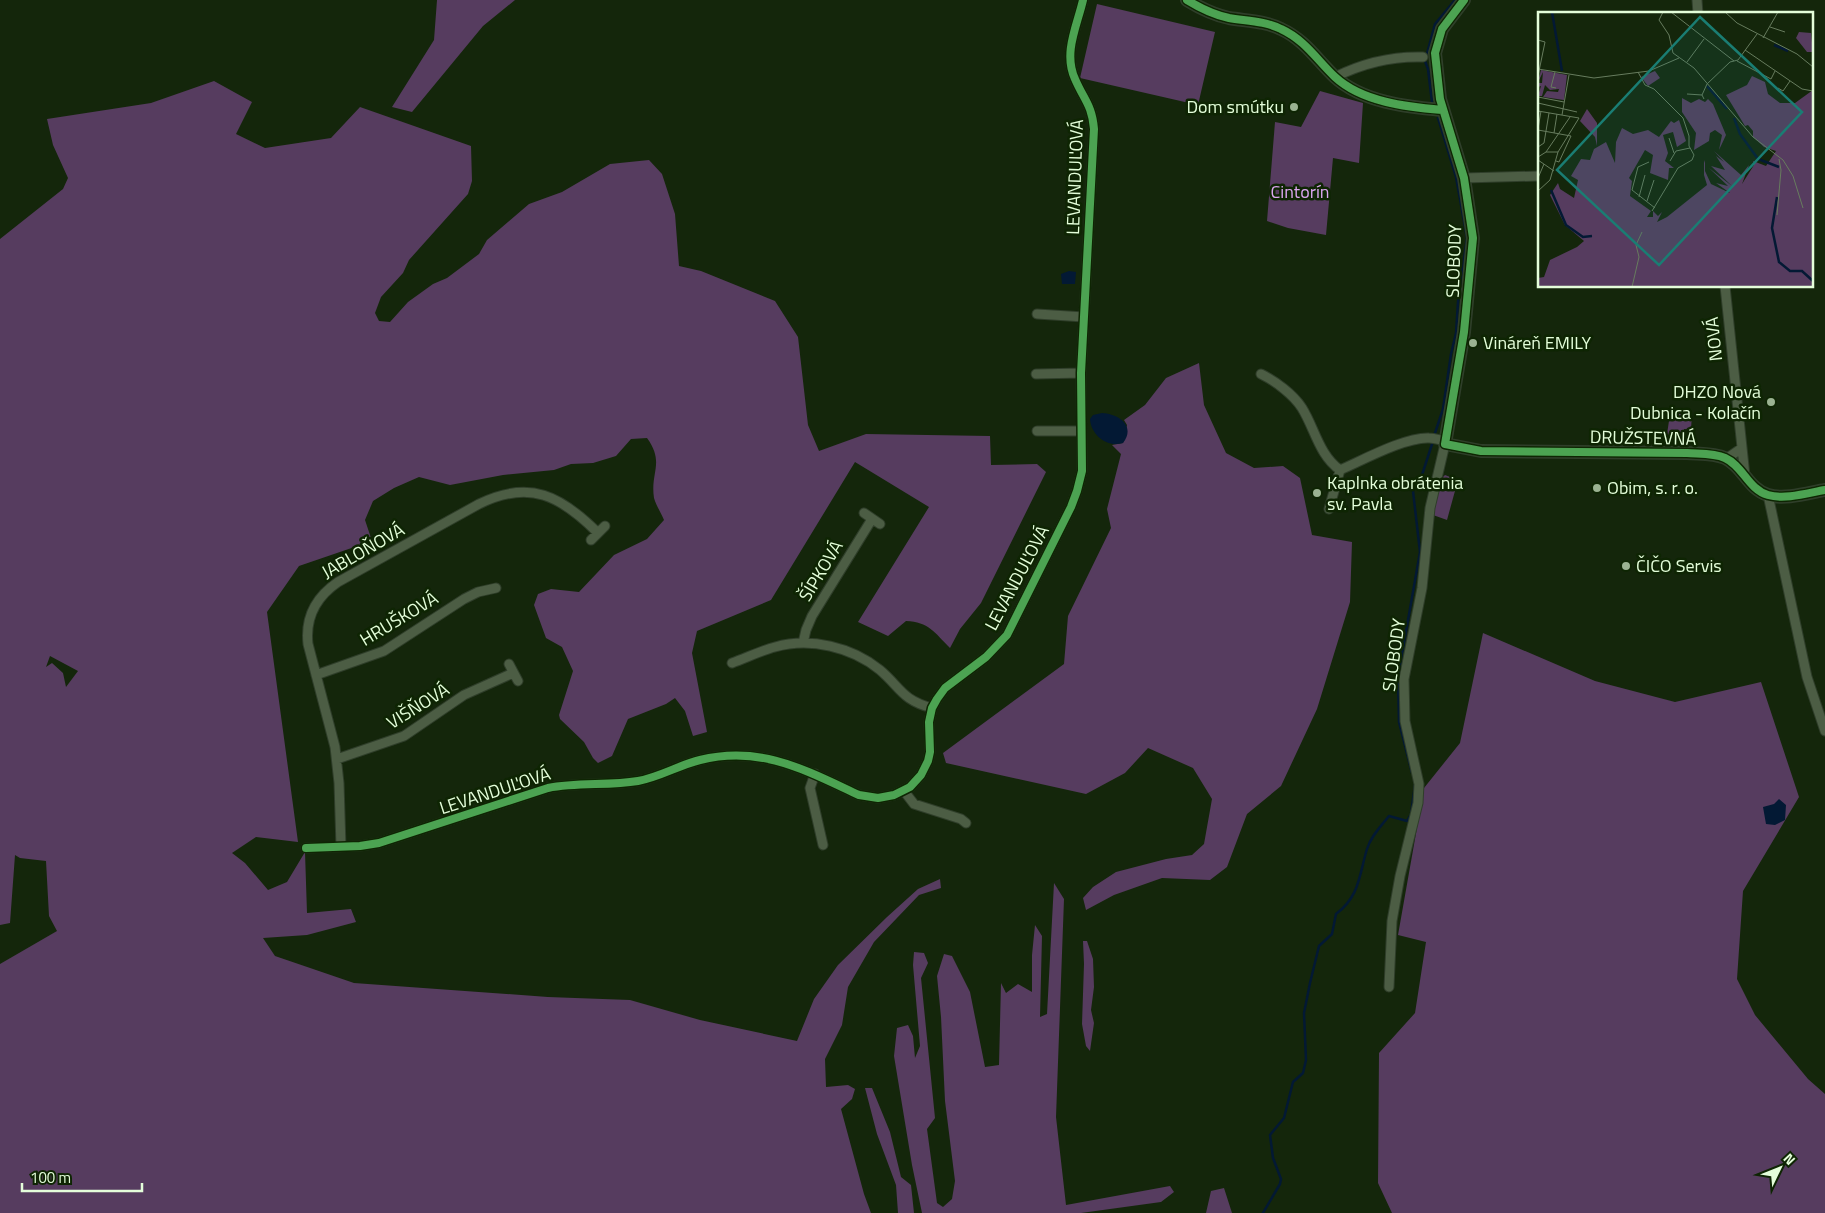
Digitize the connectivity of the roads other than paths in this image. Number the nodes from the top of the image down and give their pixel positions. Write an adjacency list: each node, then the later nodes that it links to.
1 (1083, 0): 11 (street, LEVANDUĽOVÁ)
2 (1188, 0): 5 (street)
3 (1464, 0): 6 (street, SLOBODY)
4 (1423, 57): 5 (street)
5 (1335, 77): 6 (street)
6 (1442, 110): 8 (street, SLOBODY)
7 (1538, 176): 8 (street)
8 (1464, 178): 17 (street, SLOBODY)
9 (1725, 288): 18 (street, NOVÁ)
10 (1037, 314): 11 (street)
11 (1084, 317): 12 (street, LEVANDUĽOVÁ)
12 (1081, 373): 13 (street); 16 (street, LEVANDUĽOVÁ)
13 (1036, 374)
14 (1261, 374): 20 (street)
15 (1037, 431): 16 (street)
16 (1081, 431): 32 (street, LEVANDUĽOVÁ)
17 (1439, 441): 19 (street, DRUŽSTEVNÁ); 20 (street, DRUŽSTEVNÁ); 41 (street, SLOBODY)
18 (1742, 448): 19 (street); 21 (street, NOVÁ)
19 (1726, 459): 21 (street, DRUŽSTEVNÁ)
20 (1340, 470): 24 (street)
21 (1745, 476): 23 (street, DRUŽSTEVNÁ)
22 (1825, 490): 23 (street)
23 (1768, 495): 33 (street)
24 (1329, 509)
25 (872, 518): 28 (street, ŠÍPKOVÁ)
26 (605, 526): 31 (street, JABLOŇOVÁ)
27 (496, 588): 31 (street, HRUŠKOVÁ)
28 (803, 643): 29 (street); 32 (street)
29 (732, 663)
30 (509, 664): 34 (street, VIŠŇOVÁ)
31 (316, 675): 34 (street, JABLOŇOVÁ)
32 (932, 708): 36 (street, LEVANDUĽOVÁ)
33 (1825, 731)
34 (337, 759): 39 (street, JABLOŇOVÁ)
35 (815, 774): 36 (street, LEVANDUĽOVÁ); 38 (street); 39 (street, LEVANDUĽOVÁ)
36 (904, 791): 37 (street)
37 (966, 823)
38 (823, 844)
39 (341, 847): 40 (street, LEVANDUĽOVÁ)
40 (306, 848)
41 (1389, 987)

